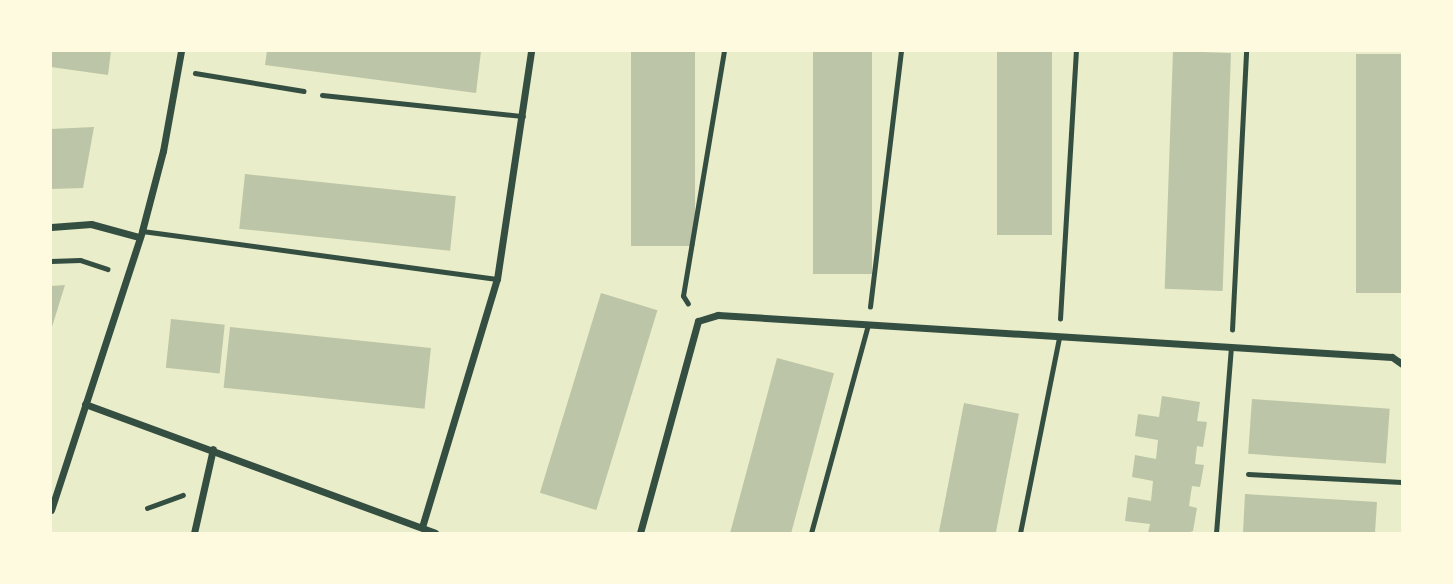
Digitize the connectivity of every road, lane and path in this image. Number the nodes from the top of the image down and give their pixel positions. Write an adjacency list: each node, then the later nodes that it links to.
1 (181, 51): 7 (street)
2 (531, 51): 9 (street)
3 (724, 51): 15 (path)
4 (901, 51): 16 (path)
5 (1076, 51): 17 (path)
6 (1246, 51): 18 (path)
7 (178, 70): 8 (path); 11 (street)
8 (322, 94): 9 (lane)
9 (523, 116): 14 (street)
10 (51, 227): 11 (street)
11 (141, 234): 13 (street); 14 (lane)
12 (51, 261): 13 (path)
13 (128, 274): 20 (street)
14 (497, 279): 27 (street)
15 (698, 321): 16 (street); 30 (street)
16 (868, 325): 17 (street); 31 (lane)
17 (1059, 338): 18 (street); 32 (lane)
18 (1231, 348): 19 (street); 33 (lane)
19 (1402, 364)
20 (85, 404): 21 (street); 26 (street)
21 (213, 449): 24 (street); 27 (street)
22 (1248, 474): 23 (lane)
23 (1402, 482)
24 (201, 494): 25 (path); 28 (street)
25 (147, 508)
26 (51, 510)
27 (422, 527): 29 (street)
28 (194, 533)
29 (435, 533)
30 (640, 533)
31 (811, 533)
32 (1020, 533)
33 (1216, 533)

